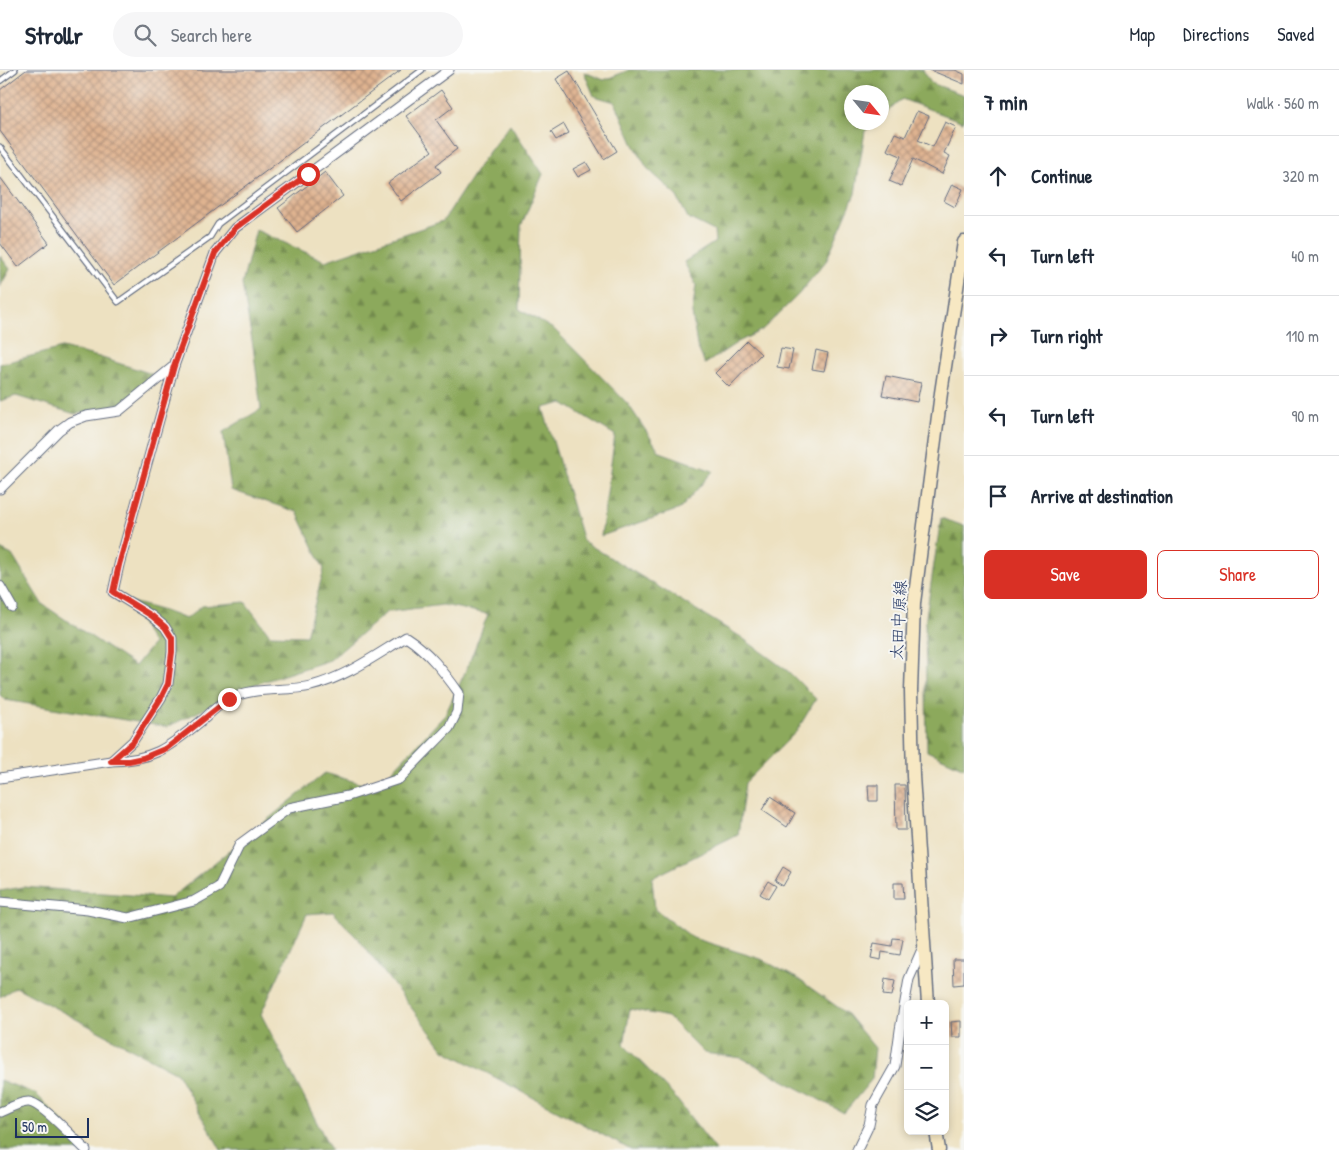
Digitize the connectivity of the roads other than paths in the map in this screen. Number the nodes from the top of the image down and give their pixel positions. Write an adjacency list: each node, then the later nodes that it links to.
1 (15, 70): 4 (lane)
2 (422, 70): 5 (lane)
3 (449, 70): 8 (street)
4 (0, 81)
5 (0, 147)
6 (964, 242): 7 (main road, 太田中原線)
7 (960, 304): 15 (main road, 太田中原線)
8 (174, 366): 9 (street); 12 (street)
9 (0, 489)
10 (0, 586): 11 (street)
11 (12, 607)
12 (111, 761): 13 (street); 14 (street)
13 (0, 778)
14 (0, 902)
15 (924, 944): 16 (main road, 太田中原線); 20 (street)
16 (928, 1000)
17 (0, 1112): 19 (street)
18 (937, 1135): 21 (main road)
19 (86, 1150)
20 (857, 1150)
21 (939, 1150)

